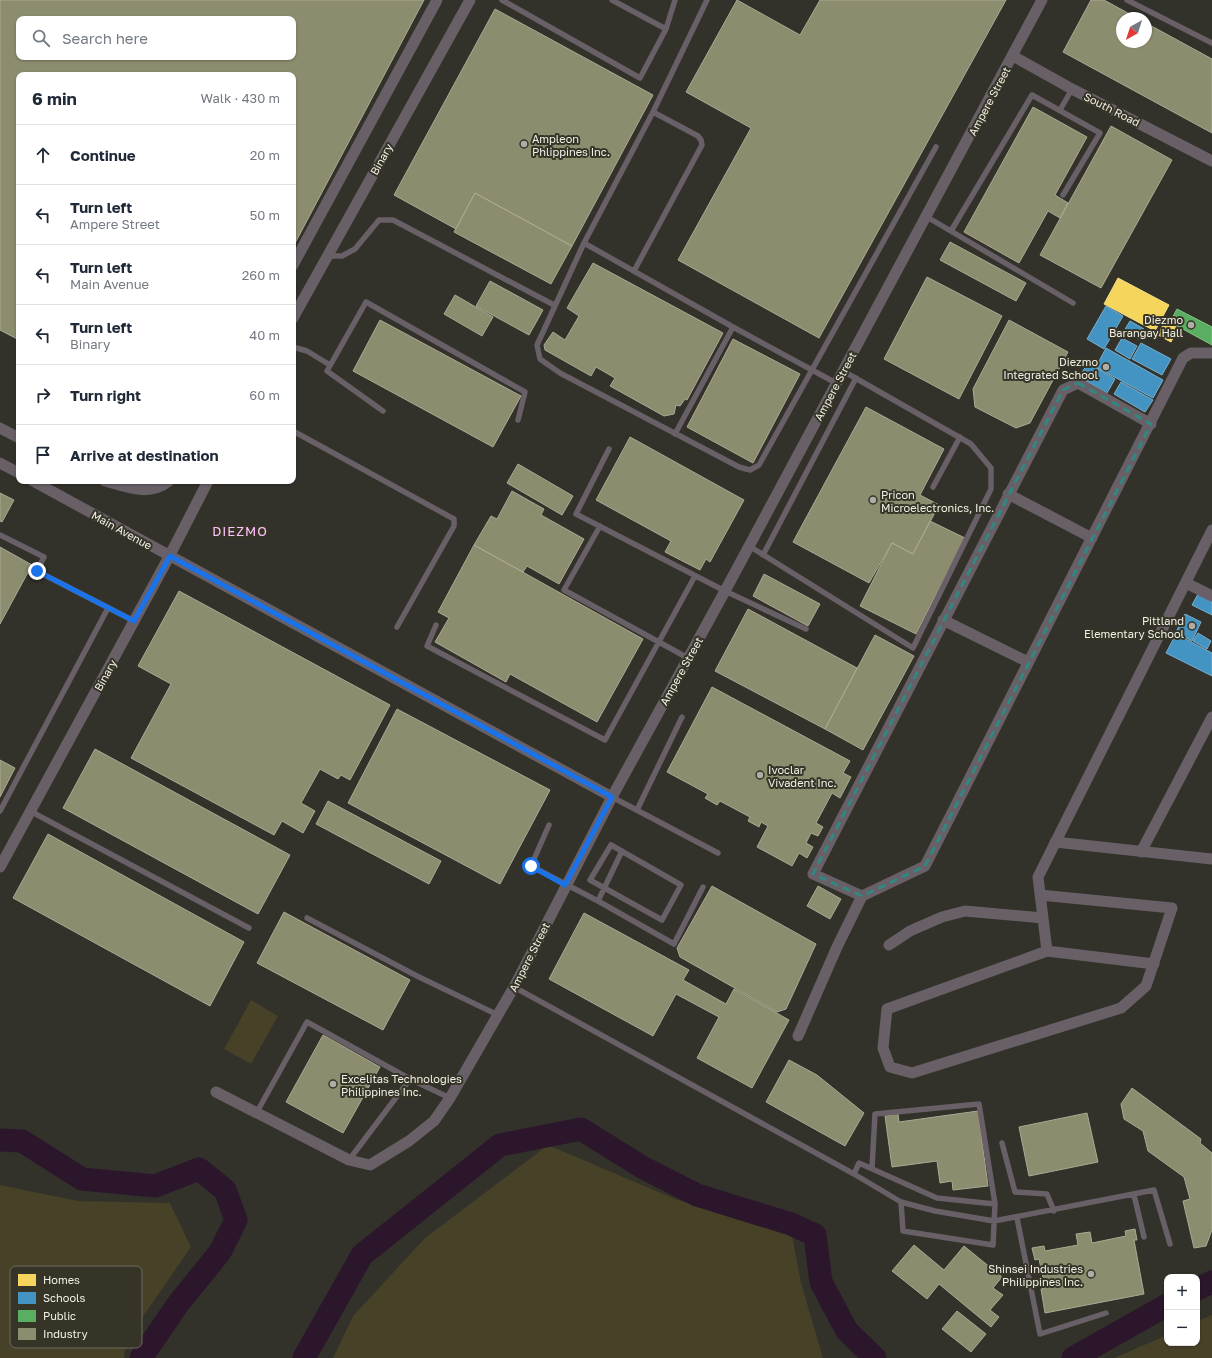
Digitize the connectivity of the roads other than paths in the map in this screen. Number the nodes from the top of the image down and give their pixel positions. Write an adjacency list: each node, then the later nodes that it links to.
1 (437, 0): 23 (street)
2 (470, 0): 22 (street, Binary)
3 (502, 0): 10 (lane)
4 (612, 0): 10 (lane)
5 (675, 0): 10 (lane)
6 (708, 0): 15 (lane)
7 (1042, 0): 12 (street, Ampere Street)
8 (1127, 0): 9 (lane)
9 (1137, 2): 11 (lane)
10 (666, 29)
11 (1212, 43)
12 (1013, 56): 13 (street, South Road); 19 (street, Ampere Street)
13 (1072, 89): 14 (lane); 17 (street, South Road)
14 (1060, 110): 18 (lane); 20 (lane)
15 (653, 112): 21 (lane); 24 (lane)
16 (936, 147): 32 (lane)
17 (1212, 161)
18 (1063, 195)
19 (927, 217): 20 (lane); 33 (street, Ampere Street)
20 (951, 231): 25 (lane)
21 (584, 243): 24 (lane); 26 (lane)
22 (327, 256): 26 (lane); 27 (street, Binary)
23 (296, 260)
24 (634, 271): 28 (lane)
25 (1073, 303)
26 (554, 304): 41 (lane)
27 (296, 313)
28 (733, 327): 32 (lane); 41 (lane)
29 (296, 348): 31 (lane)
30 (1212, 353): 38 (street)
31 (330, 365): 36 (lane); 37 (lane)
32 (811, 369): 35 (lane); 41 (lane)
33 (843, 371): 34 (lane); 35 (street, Ampere Street)
34 (856, 378): 43 (lane); 58 (lane)
35 (836, 383): 57 (street, Ampere Street)
36 (383, 411)
37 (518, 420)
38 (1151, 424): 52 (street); 56 (street)
39 (0, 428): 42 (street)
40 (296, 433): 68 (lane)
41 (675, 434)
42 (16, 436)
43 (960, 437): 51 (lane); 58 (lane)
44 (610, 449): 53 (lane)
45 (0, 463): 46 (street)
46 (16, 471)
47 (38, 484): 59 (street, Main Avenue)
48 (115, 484): 49 (street)
49 (165, 484)
50 (206, 484): 59 (street, Binary)
51 (933, 487)
52 (1008, 494): 56 (street); 65 (street)
53 (600, 526): 60 (lane); 70 (lane)
54 (1212, 530): 61 (street)
55 (0, 535): 64 (lane)
56 (1092, 538): 72 (street)
57 (749, 546): 58 (lane); 62 (street, Ampere Street)
58 (763, 555)
59 (170, 556): 66 (street, Binary); 75 (street, Main Avenue)
60 (695, 576): 62 (lane); 70 (lane)
61 (1186, 583): 63 (street); 80 (street)
62 (725, 591): 69 (lane); 71 (street, Ampere Street)
63 (1212, 596)
64 (108, 608): 66 (lane); 78 (lane)
65 (943, 620): 72 (street); 90 (street)
66 (134, 621): 77 (street, Binary)
67 (436, 625): 70 (lane)
68 (397, 627)
69 (806, 629)
70 (658, 642): 71 (lane)
71 (688, 658): 75 (street, Ampere Street)
72 (1028, 662): 90 (street)
73 (682, 717): 76 (lane)
74 (1212, 717): 82 (street)
75 (612, 797): 76 (lane); 86 (street, Ampere Street)
76 (637, 810): 83 (lane)
77 (30, 811): 85 (street, Binary); 94 (lane)
78 (0, 812)
79 (549, 825): 86 (lane)
80 (1056, 842): 82 (street); 89 (street)
81 (622, 851): 88 (lane); 88 (lane); 88 (lane)
82 (1141, 852): 84 (street)
83 (718, 853)
84 (1212, 859)
85 (0, 867)
86 (565, 885): 91 (lane); 98 (street, Ampere Street)
87 (703, 887): 91 (lane)
88 (604, 888): 91 (lane)
89 (1040, 895): 93 (street); 97 (street)
90 (862, 896): 100 (street)
91 (598, 901)
92 (307, 918): 99 (lane)
93 (1043, 918): 95 (street); 96 (street)
94 (249, 928)
95 (889, 945)
96 (1047, 951): 97 (street); 97 (street)
97 (1154, 964)
98 (514, 987): 99 (street, Ampere Street); 108 (lane)
99 (498, 1015): 103 (street, Ampere Street)
100 (798, 1036)
101 (410, 1079): 103 (lane); 104 (lane); 106 (lane)
102 (216, 1092): 104 (street, Ampere Street)
103 (450, 1098): 106 (street, Ampere Street)
104 (257, 1112): 106 (street, Ampere Street)
105 (1002, 1143): 112 (lane)
106 (349, 1160)
107 (872, 1168): 108 (lane); 111 (lane); 111 (lane)
108 (854, 1174): 110 (lane)
109 (1134, 1195): 112 (lane); 115 (lane); 116 (lane)
110 (900, 1202): 114 (lane); 114 (lane)
111 (995, 1204): 114 (lane)
112 (1054, 1211): 113 (lane)
113 (1017, 1218): 114 (lane); 117 (lane)
114 (994, 1221)
115 (1144, 1237)
116 (1170, 1244)
117 (1106, 1313)

